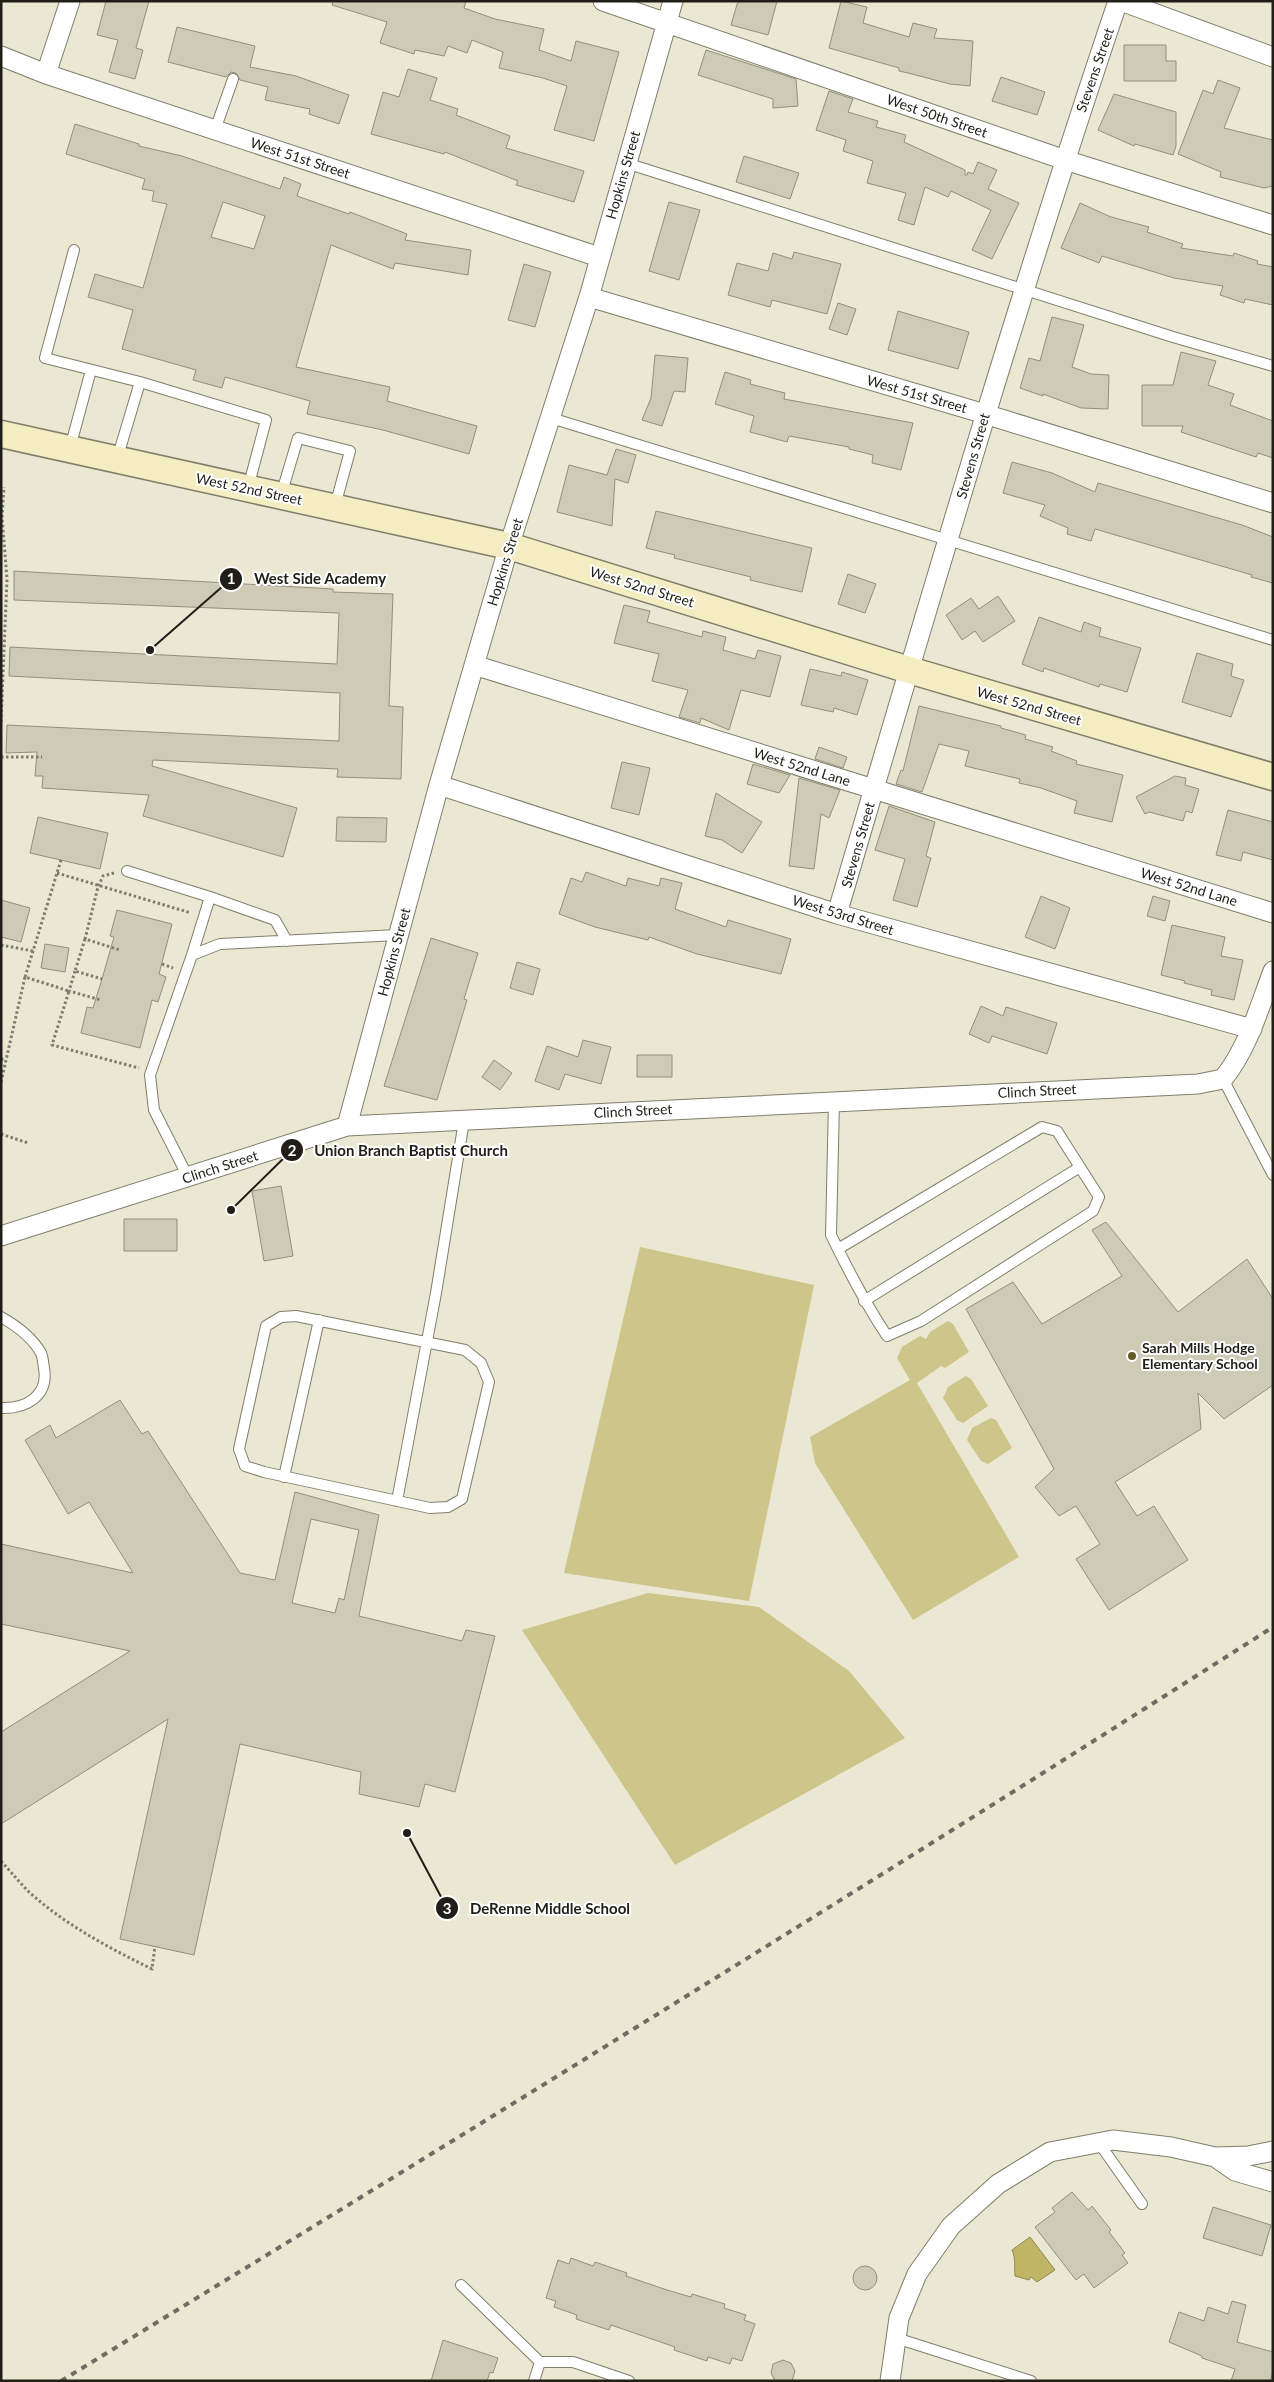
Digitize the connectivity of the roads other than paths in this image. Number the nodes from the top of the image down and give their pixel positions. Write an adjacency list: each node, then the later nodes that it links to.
1 (70, 1): 8 (street)
2 (603, 1): 5 (street, West 50th Street)
3 (673, 1): 5 (street, Hopkins Street)
4 (1119, 1): 7 (street); 11 (street, Stevens Street)
5 (666, 22): 11 (street, West 50th Street); 12 (street, Hopkins Street)
6 (1, 56): 8 (street, West 51st Street)
7 (1273, 57)
8 (46, 74): 10 (street, West 51st Street)
9 (233, 79): 10 (lane)
10 (215, 130): 15 (street, West 51st Street)
11 (1064, 160): 13 (street, West 50th Street); 16 (street, Stevens Street)
12 (626, 163): 15 (street, Hopkins Street); 16 (lane)
13 (1273, 225)
14 (74, 250): 19 (lane)
15 (599, 257): 17 (street, Hopkins Street)
16 (1024, 289): 18 (lane); 21 (street, Stevens Street)
17 (589, 298): 21 (street, West 51st Street); 22 (street, Hopkins Street)
18 (1273, 366)
19 (91, 370): 20 (lane); 24 (lane)
20 (140, 382): 25 (lane); 26 (lane)
21 (985, 414): 28 (street, West 51st Street); 30 (street, Stevens Street)
22 (551, 418): 30 (lane); 31 (street, Hopkins Street)
23 (1, 434): 24 (main road, West 52nd Street)
24 (70, 449): 25 (main road, West 52nd Street)
25 (117, 460): 26 (main road, West 52nd Street)
26 (248, 489): 27 (main road, West 52nd Street)
27 (281, 496): 29 (main road, West 52nd Street); 29 (lane)
28 (1273, 503)
29 (335, 507): 31 (main road, West 52nd Street)
30 (948, 540): 32 (lane); 34 (street, Stevens Street)
31 (509, 546): 33 (street, Hopkins Street); 34 (main road, West 52nd Street)
32 (1273, 640)
33 (474, 665): 36 (street, Hopkins Street); 37 (street, West 52nd Lane)
34 (909, 670): 35 (main road, West 52nd Street); 37 (street, Stevens Street)
35 (1273, 777)
36 (439, 785): 40 (street, West 53rd Street); 42 (street, Hopkins Street)
37 (874, 790): 40 (street, Stevens Street); 41 (street, West 52nd Lane)
38 (127, 871): 39 (lane)
39 (210, 898): 43 (lane); 44 (lane)
40 (837, 914): 46 (street, West 53rd Street)
41 (1273, 914)
42 (398, 935): 43 (lane); 50 (street, Hopkins Street)
43 (287, 941): 44 (lane)
44 (192, 955): 53 (lane)
45 (1273, 971): 46 (street)
46 (1252, 1029): 47 (street)
47 (1223, 1079): 48 (street, Clinch Street); 52 (lane)
48 (834, 1101): 49 (street, Clinch Street); 55 (lane)
49 (464, 1121): 50 (street, Clinch Street); 59 (lane)
50 (347, 1126): 53 (street, Clinch Street)
51 (1080, 1167): 55 (lane); 56 (lane); 56 (lane)
52 (1273, 1175)
53 (188, 1177): 54 (street, Clinch Street)
54 (1, 1236)
55 (838, 1248): 56 (lane)
56 (864, 1301)
57 (1, 1317): 60 (lane)
58 (320, 1320): 59 (lane); 61 (lane); 61 (lane)
59 (426, 1343): 62 (lane); 62 (lane)
60 (1, 1408)
61 (284, 1477): 62 (lane)
62 (397, 1500)
63 (1099, 2143): 65 (street); 67 (lane); 69 (street)
64 (1273, 2151): 65 (street)
65 (1215, 2157): 66 (street)
66 (1273, 2182)
67 (1142, 2204)
68 (461, 2285): 70 (lane)
69 (896, 2338): 73 (street); 74 (lane)
70 (540, 2362): 71 (lane); 72 (lane)
71 (534, 2381)
72 (629, 2381)
73 (890, 2381)
74 (1031, 2381)

